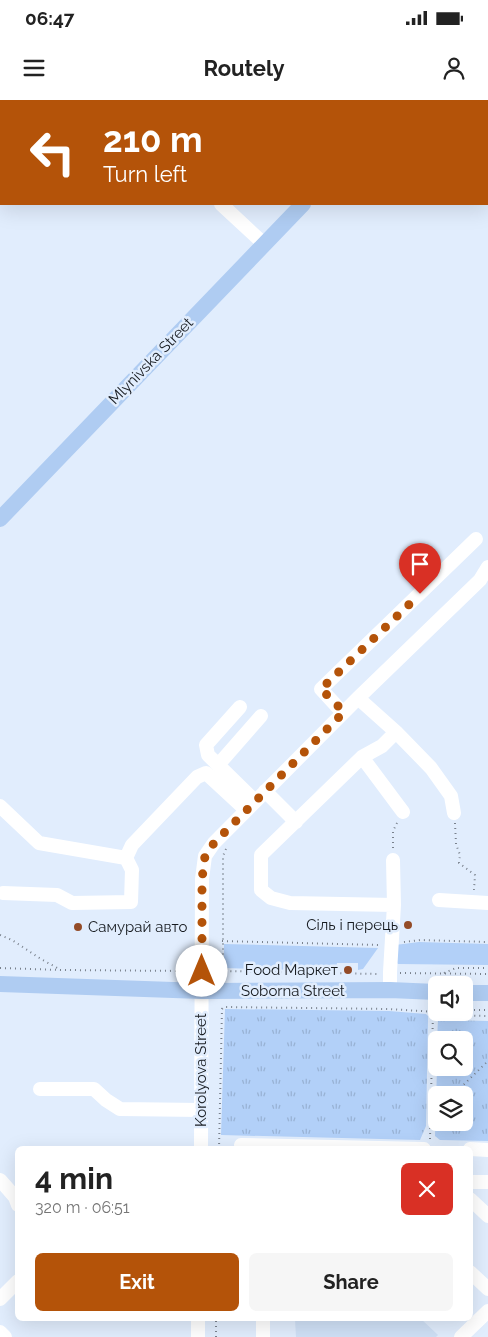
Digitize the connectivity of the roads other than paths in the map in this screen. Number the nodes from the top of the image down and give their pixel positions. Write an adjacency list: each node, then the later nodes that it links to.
1 (222, 205): 3 (street)
2 (302, 205): 3 (main road, Mlynivska Street)
3 (264, 244): 4 (main road, Mlynivska Street)
4 (0, 519)
5 (476, 539): 9 (street)
6 (488, 567): 7 (street, Korolyova Street)
7 (358, 698): 9 (street, Korolyova Street); 11 (street)
8 (240, 707): 13 (street)
9 (344, 712): 14 (street, Korolyova Street)
10 (261, 716): 13 (street)
11 (396, 732): 12 (street); 18 (street)
12 (362, 757): 17 (street); 19 (street)
13 (218, 765): 15 (street)
14 (265, 791): 15 (street, Korolyova Street); 19 (street)
15 (250, 805): 20 (street); 28 (street, Korolyova Street)
16 (0, 806): 20 (street)
17 (402, 812)
18 (454, 813)
19 (296, 822): 25 (street)
20 (126, 858): 22 (street)
21 (393, 860): 25 (street)
22 (4, 893)
23 (439, 900): 24 (street)
24 (488, 903)
25 (394, 905): 27 (street)
26 (0, 984): 28 (main road, Soborna Street)
27 (390, 990): 28 (main road, Soborna Street); 29 (main road, Soborna Street)
28 (202, 991): 33 (street, Korolyova Street)
29 (428, 992)
30 (473, 993): 31 (main road)
31 (488, 993)
32 (40, 1089): 33 (street)
33 (201, 1110): 36 (street, Korolyova Street)
34 (242, 1145): 35 (street)
35 (427, 1145)
36 (201, 1146)
37 (473, 1149): 38 (street)
38 (488, 1150)
39 (0, 1180): 42 (street)
40 (473, 1182): 41 (street)
41 (488, 1182)
42 (15, 1199)
43 (473, 1201): 44 (street)
44 (488, 1216)
45 (473, 1275): 47 (street)
46 (15, 1284): 48 (street)
47 (488, 1290)
48 (0, 1298)
49 (488, 1311): 56 (street)
50 (198, 1321): 54 (street)
51 (263, 1321): 55 (street)
52 (0, 1332): 53 (street)
53 (5, 1337)
54 (198, 1337)
55 (263, 1337)
56 (461, 1337)

